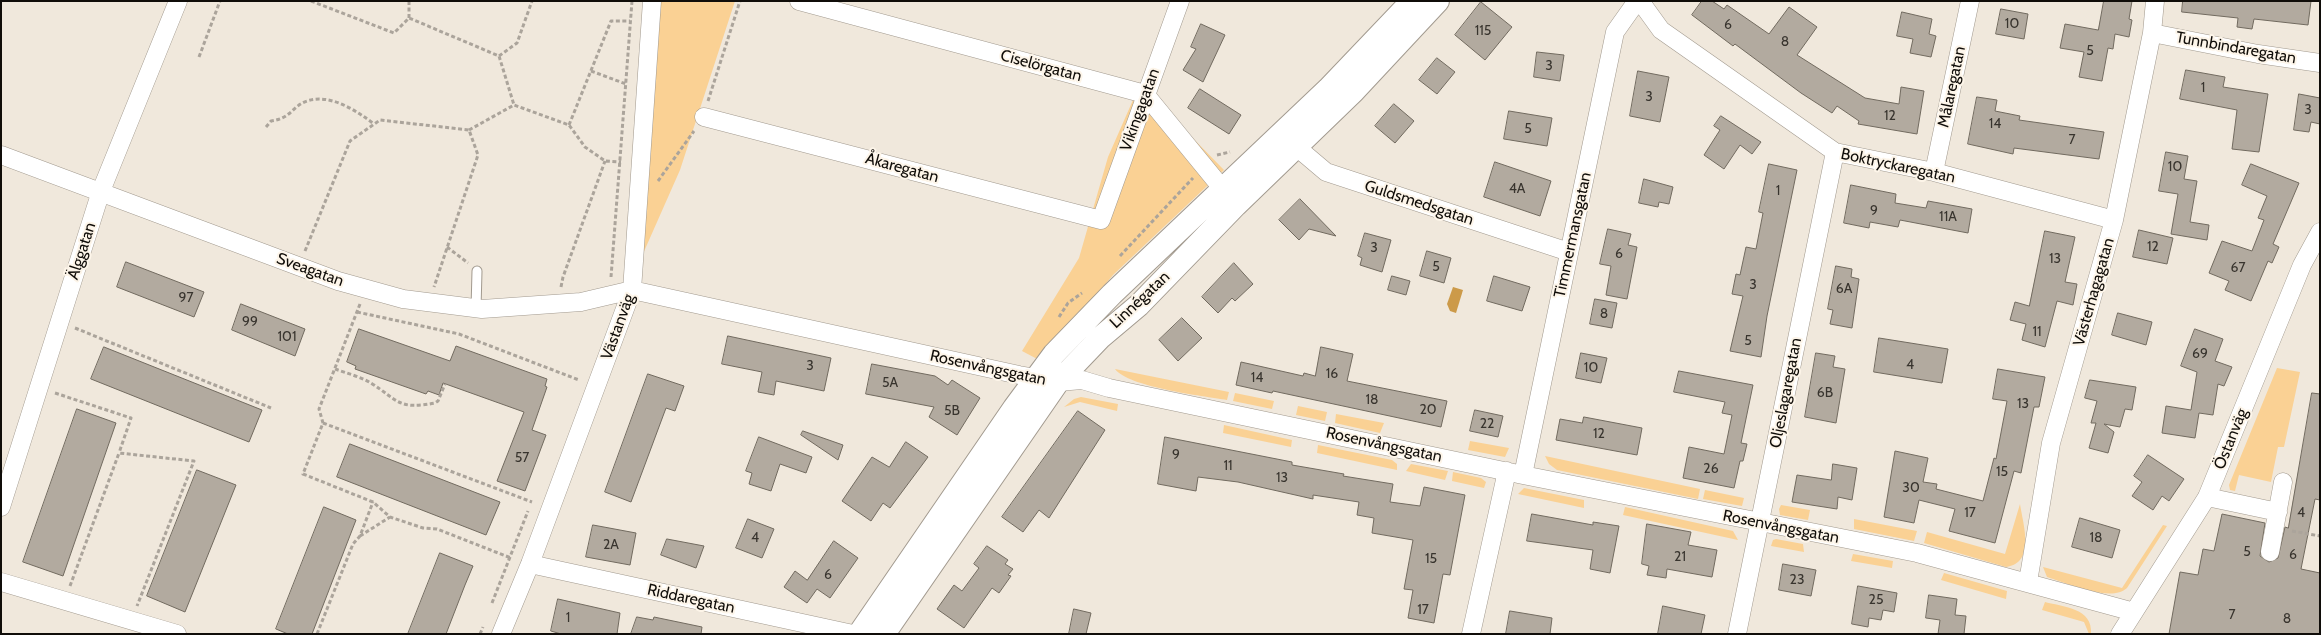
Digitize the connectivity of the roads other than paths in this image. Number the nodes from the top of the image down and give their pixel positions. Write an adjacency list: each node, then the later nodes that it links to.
1 (178, 1): 18 (street, Älggatan)
2 (652, 1): 25 (street, Västanväg)
3 (799, 1): 12 (street, Ciselörgatan)
4 (1180, 1): 12 (street, Vikingagatan)
5 (1412, 1): 14 (street, Linnégatan)
6 (1438, 1): 14 (street, Linnégatan)
7 (1638, 1): 15 (street, Boktryckaregatan); 23 (street, Timmermansgatan)
8 (1970, 1): 17 (street, Målaregatan)
9 (2155, 1): 10 (street, Västerhagagatan)
10 (2152, 33): 11 (street, Tunnbindaregatan); 21 (street, Västerhagagatan)
11 (2320, 63)
12 (1145, 94): 19 (street); 20 (street, Vikingagatan)
13 (704, 117): 20 (street, Åkaregatan)
14 (1289, 141): 19 (street, Linnégatan); 23 (street, Guldsmedsgatan)
15 (1834, 152): 17 (street, Boktryckaregatan); 34 (street, Oljeslagaregatan)
16 (1, 155): 18 (street, Sveagatan)
17 (1934, 172): 21 (street, Boktryckaregatan)
18 (101, 191): 26 (street, Sveagatan); 32 (street, Älggatan)
19 (1229, 197): 27 (street, Linnégatan); 28 (street, Linnégatan)
20 (1101, 220)
21 (2114, 220): 38 (street, Västerhagagatan)
22 (2320, 232): 31 (street, Östanväg)
23 (1569, 252): 29 (street, Timmermansgatan)
24 (477, 271): 26 (lane)
25 (632, 290): 26 (street, Sveagatan); 27 (street, Rosenvångsgatan); 36 (street, Västanväg)
26 (476, 309)
27 (1035, 378): 28 (street, Rosenvångsgatan); 43 (street, Linnégatan)
28 (1058, 382): 29 (street, Rosenvångsgatan); 44 (street, Linnégatan)
29 (1515, 473): 34 (street, Rosenvångsgatan); 45 (street, Timmermansgatan)
30 (2283, 482): 33 (street)
31 (2207, 497): 33 (street); 39 (street, Östanväg)
32 (1, 507)
33 (2276, 520): 35 (street)
34 (1760, 523): 38 (street, Rosenvångsgatan); 46 (street, Oljeslagaregatan)
35 (2270, 552)
36 (530, 564): 41 (street, Västanväg); 42 (street, Riddaregatan)
37 (1, 582): 40 (street)
38 (2028, 582): 39 (street, Rosenvångsgatan)
39 (2134, 612): 47 (street, Östanväg)
40 (177, 634)
41 (502, 634)
42 (853, 634)
43 (859, 634)
44 (884, 634)
45 (1472, 634)
46 (1737, 634)
47 (2120, 634)

